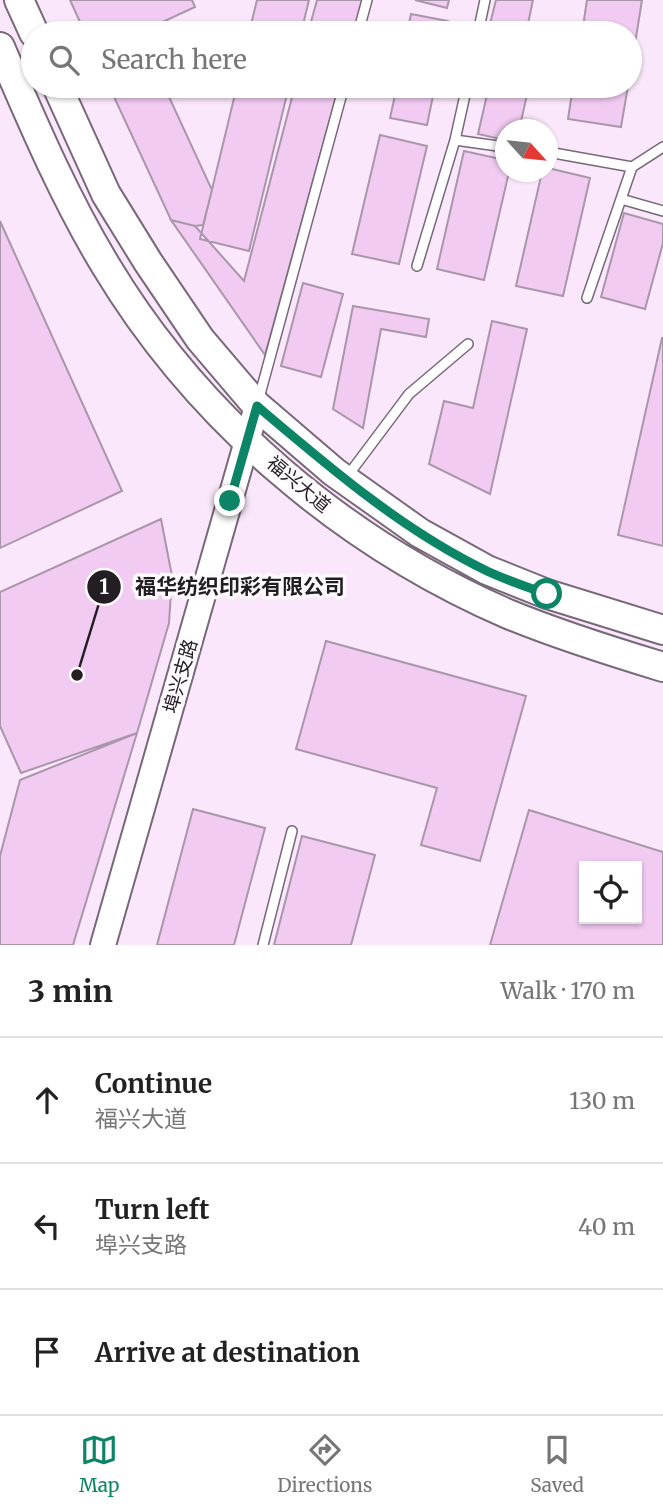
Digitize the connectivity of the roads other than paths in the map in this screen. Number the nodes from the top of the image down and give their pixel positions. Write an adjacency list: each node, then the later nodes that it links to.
1 (19, 0): 4 (main road)
2 (367, 0): 5 (lane)
3 (485, 0): 6 (lane)
4 (29, 21)
5 (361, 21)
6 (481, 21)
7 (0, 47): 8 (main road, 福兴大道)
8 (21, 93)
9 (23, 98): 24 (main road, 福兴大道)
10 (62, 98): 23 (main road, 福兴大道)
11 (341, 98): 23 (lane)
12 (464, 98): 13 (lane)
13 (455, 139): 14 (lane); 20 (lane)
14 (495, 144)
15 (663, 146): 17 (lane)
16 (558, 154): 17 (lane)
17 (632, 167): 18 (lane)
18 (621, 199): 19 (lane); 21 (lane)
19 (663, 211)
20 (417, 266)
21 (587, 298)
22 (468, 344): 25 (lane)
23 (257, 406): 24 (street, 埠兴支路); 25 (main road, 福兴大道)
24 (247, 439): 27 (main road, 福兴大道); 29 (street, 埠兴支路)
25 (345, 479): 26 (main road, 福兴大道)
26 (663, 630)
27 (663, 667)
28 (292, 831): 30 (lane)
29 (103, 945)
30 (263, 945)

